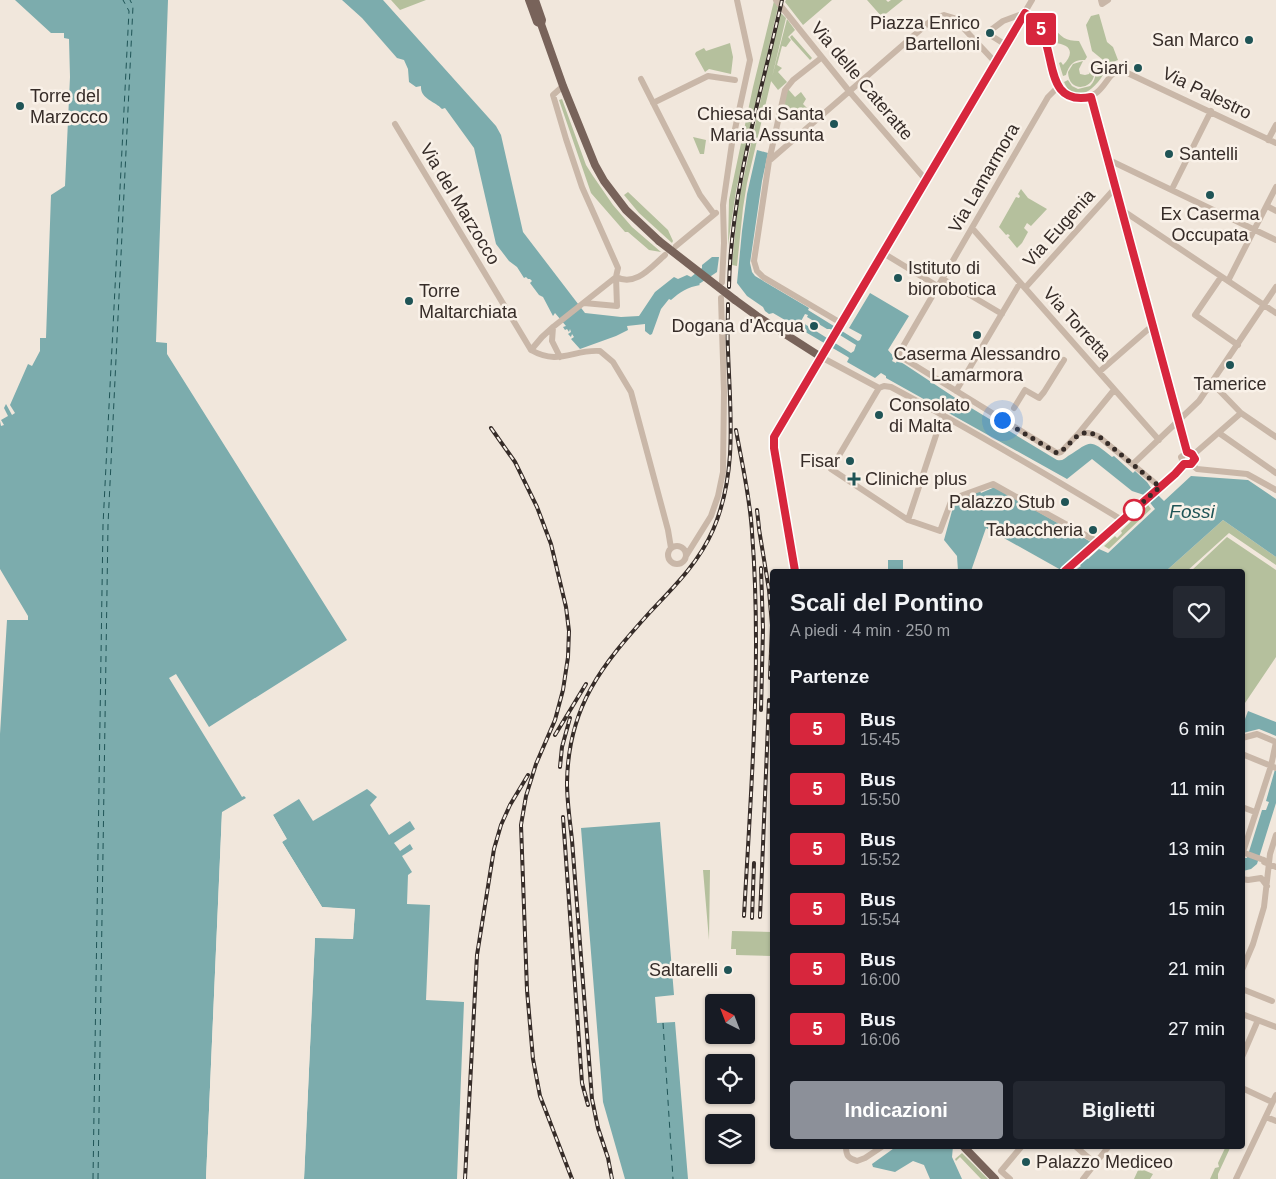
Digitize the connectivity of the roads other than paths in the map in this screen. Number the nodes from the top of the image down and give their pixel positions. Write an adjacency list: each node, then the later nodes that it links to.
1 (529, 0): 7 (main road)
2 (535, 0): 7 (main road)
3 (737, 0): 32 (street)
4 (776, 0): 9 (street, Via delle Cateratte)
5 (1032, 0): 6 (street)
6 (1025, 13): 8 (street); 8 (street); 14 (street)
7 (541, 24): 13 (main road)
8 (1006, 46): 10 (street)
9 (821, 58): 15 (street, Via delle Cateratte); 24 (street)
10 (996, 63): 15 (street); 25 (street)
11 (641, 79): 17 (street)
12 (735, 80): 17 (street)
13 (563, 86): 40 (street); 59 (main road, bridge)
14 (1058, 87): 16 (street); 34 (street, Via Lamarmora)
15 (849, 91): 24 (street); 25 (street, Via delle Cateratte)
16 (1091, 97): 18 (street, Via Palestro); 23 (street)
17 (653, 103): 33 (street)
18 (1211, 111): 21 (street, Via Palestro); 28 (street)
19 (395, 124): 57 (street, Via del Marzocco)
20 (1276, 125): 21 (street)
21 (1268, 140): 22 (street, Via Palestro)
22 (1276, 144)
23 (1109, 160): 26 (street); 28 (street)
24 (769, 161): 53 (street)
25 (926, 180): 38 (street)
26 (1116, 187): 30 (street); 45 (street, Via Eugenia)
27 (1276, 187): 29 (street)
28 (1172, 189): 35 (street)
29 (1267, 206): 31 (street); 35 (street)
30 (1122, 210): 41 (street); 54 (street)
31 (1276, 211)
32 (722, 212): 33 (street); 43 (street)
33 (714, 214): 37 (street)
34 (972, 228): 42 (street, Via Lamarmora); 45 (street, Via Torretta)
35 (1255, 229): 36 (street); 44 (street)
36 (1276, 240)
37 (676, 246)
38 (882, 254): 46 (street); 53 (street)
39 (665, 255): 40 (street)
40 (616, 277): 49 (street); 49 (street)
41 (1221, 277): 44 (street); 56 (street)
42 (943, 279): 46 (street, Via Lamarmora); 52 (street)
43 (722, 282)
44 (1228, 282): 50 (street)
45 (1022, 286): 52 (street, Via Eugenia); 61 (street, Via Torretta)
46 (939, 287): 65 (street, Via Lamarmora)
47 (1276, 287): 50 (street)
48 (721, 298): 82 (street)
49 (584, 303): 55 (street)
50 (1264, 306): 51 (street); 56 (street)
51 (1276, 313)
52 (1002, 314): 65 (street, Via Eugenia)
53 (841, 323): 59 (street)
54 (1153, 325): 61 (street); 69 (street)
55 (553, 327): 57 (street); 58 (street)
56 (1238, 344): 62 (street)
57 (531, 350): 58 (street)
58 (560, 357): 85 (street)
59 (821, 357): 63 (street); 87 (main road)
60 (1064, 360): 66 (street)
61 (1099, 372): 64 (street, Via Torretta)
62 (1212, 383): 67 (street); 69 (street)
63 (879, 388): 68 (street); 80 (street)
64 (1114, 390): 71 (street); 73 (street, Via Torretta)
65 (956, 391): 71 (street)
66 (1014, 408)
67 (1241, 413): 70 (street); 72 (street)
68 (942, 414): 80 (street); 81 (street)
69 (1179, 421): 73 (street); 74 (street)
70 (1219, 433): 74 (street); 77 (street)
71 (1079, 434): 75 (street)
72 (1276, 437)
73 (1159, 440): 75 (street)
74 (1190, 453): 76 (street); 76 (street)
75 (1133, 464): 78 (street)
76 (1187, 464): 78 (street); 79 (street)
77 (1276, 472)
78 (1160, 487): 81 (street)
79 (1276, 490)
80 (908, 520): 83 (street)
81 (1122, 520): 83 (street)
82 (698, 539): 84 (street); 86 (street)
83 (1097, 543): 88 (street)
84 (681, 547): 85 (street); 86 (street)
85 (671, 548): 86 (street)
86 (686, 556)
87 (795, 569)
88 (1067, 569)
89 (1245, 737): 91 (street)
90 (1245, 755): 91 (street)
91 (1274, 767): 93 (street)
92 (1245, 808): 93 (street)
93 (1255, 812): 95 (street)
94 (1276, 835): 97 (street)
95 (1245, 848)
96 (1245, 852): 97 (street)
97 (1274, 865): 99 (street)
98 (1245, 880): 99 (street)
99 (1267, 886): 100 (street)
100 (1245, 959)
101 (1245, 990): 102 (street)
102 (1272, 1001)
103 (1245, 1015): 104 (street)
104 (1258, 1020): 105 (street); 106 (street)
105 (1276, 1027)
106 (1245, 1049)
107 (1245, 1089): 109 (street)
108 (1276, 1095): 109 (street)
109 (1272, 1102): 110 (street)
110 (1266, 1116): 111 (street); 122 (street)
111 (1276, 1121)
112 (846, 1149): 113 (street)
113 (878, 1149)
114 (966, 1149): 119 (main road)
115 (1019, 1149): 120 (street)
116 (1078, 1149): 118 (street)
117 (1107, 1149): 118 (street)
118 (1096, 1164): 121 (street)
119 (995, 1179)
120 (1010, 1179)
121 (1083, 1179)
122 (1236, 1179)

